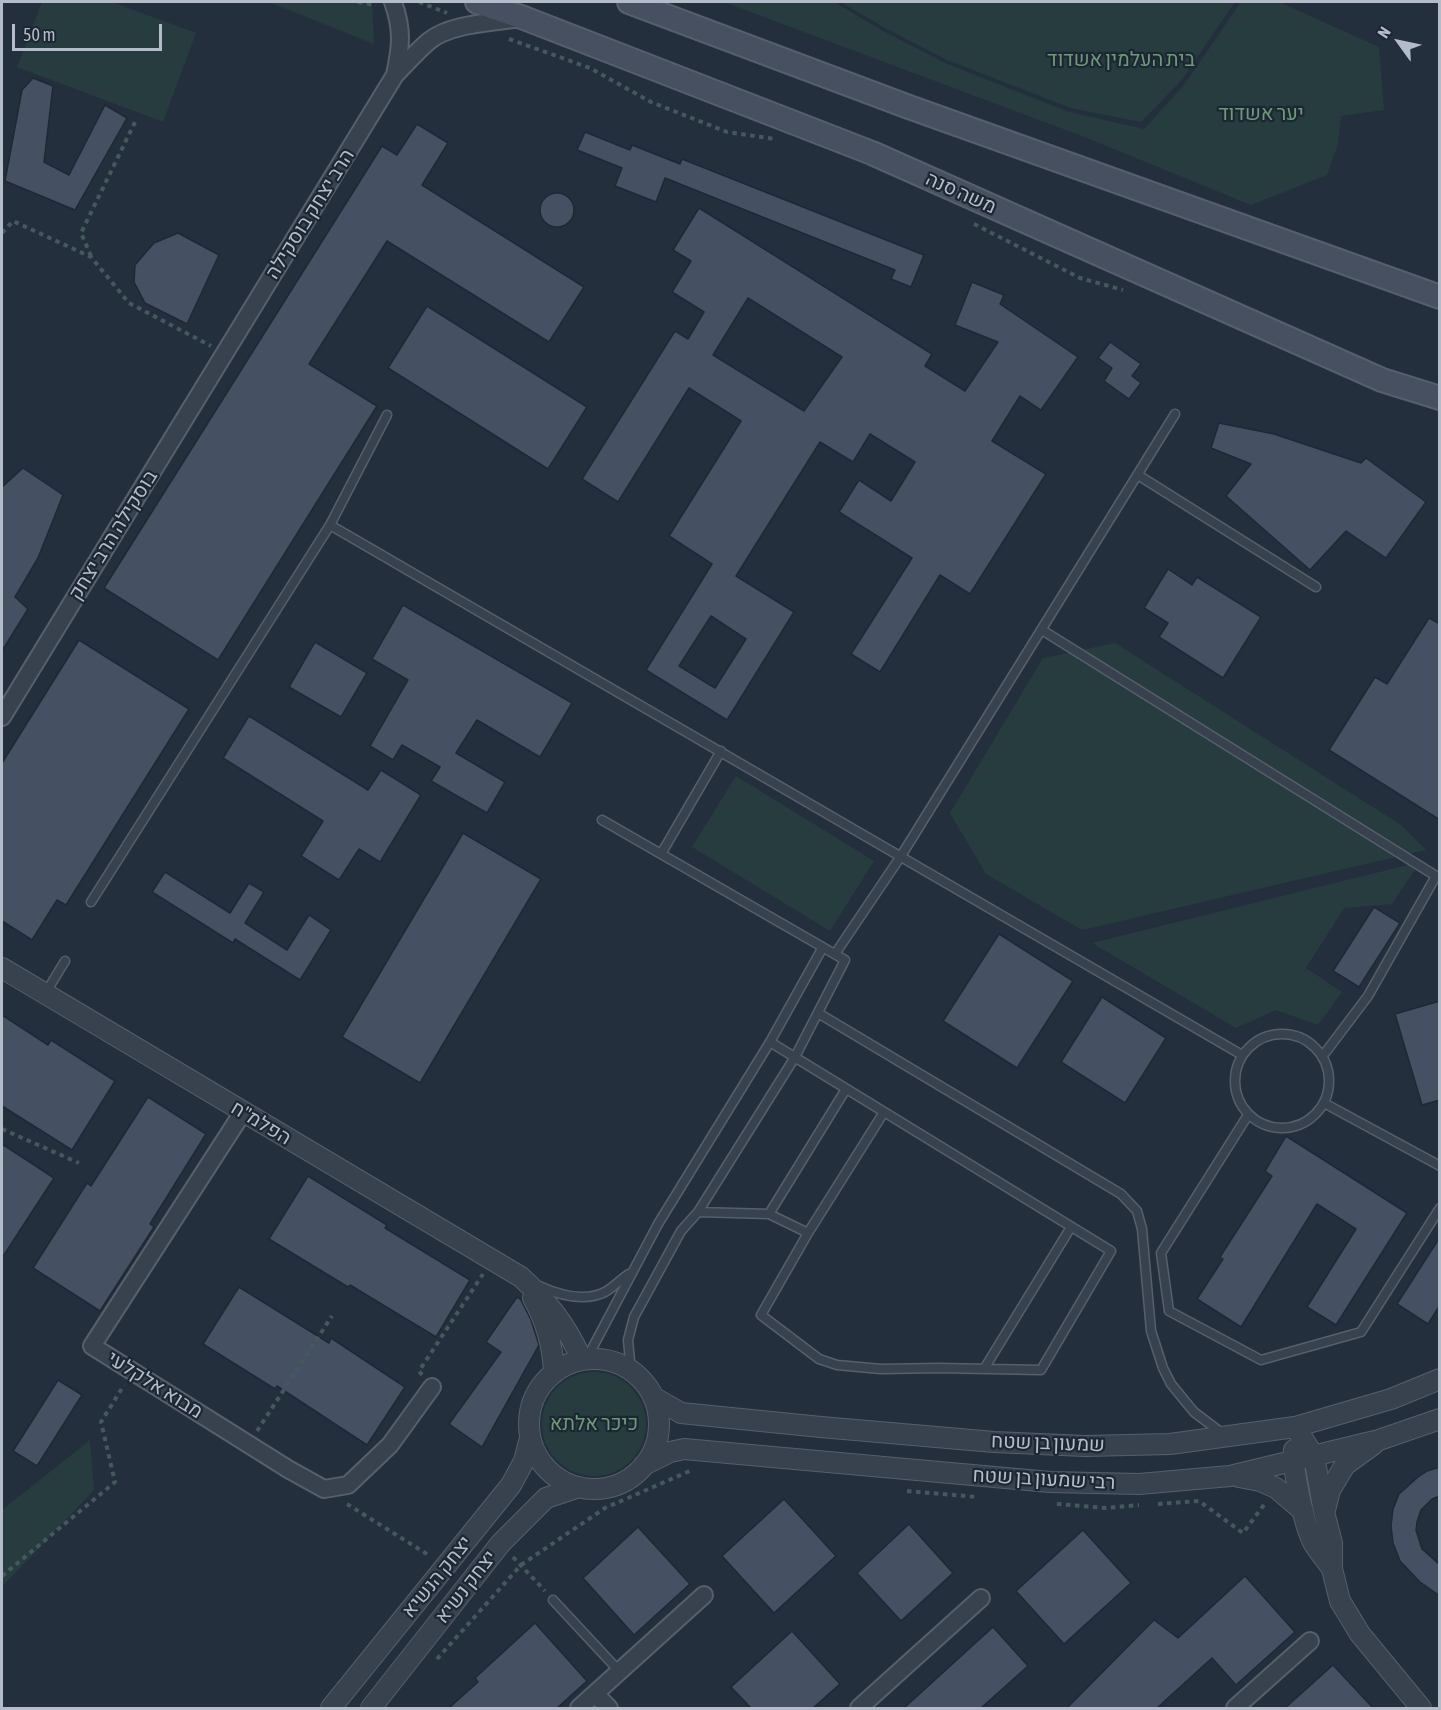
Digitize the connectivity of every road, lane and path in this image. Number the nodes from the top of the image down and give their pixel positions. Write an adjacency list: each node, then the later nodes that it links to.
1 (393, 2): 8 (street, הרב יצחק בוסקילה)
2 (419, 2): 6 (path)
3 (477, 2): 5 (main road, משה סנה)
4 (629, 2): 15 (main road)
5 (524, 18): 6 (street, הרב יצחק בוסקילה); 17 (main road, משה סנה)
6 (462, 27): 8 (street, הרב יצחק בוסקילה)
7 (507, 38): 10 (path)
8 (395, 75): 16 (street, הרב יצחק בוסקילה)
9 (136, 120): 13 (path)
10 (783, 141)
11 (964, 218): 14 (path)
12 (2, 233): 13 (path)
13 (91, 257): 16 (path)
14 (1134, 293)
15 (1440, 297)
16 (225, 353): 24 (street, בוסקילה הרב יצחק)
17 (1440, 398)
18 (1175, 414): 20 (lane)
19 (387, 415): 21 (lane)
20 (1138, 475): 22 (lane); 23 (lane)
21 (330, 525): 25 (lane); 30 (lane)
22 (1316, 587)
23 (1042, 630): 28 (lane); 29 (lane)
24 (2, 717)
25 (720, 752): 27 (lane); 28 (lane)
26 (603, 820): 27 (lane)
27 (661, 854): 31 (lane)
28 (901, 856): 32 (lane); 38 (lane)
29 (1438, 876): 40 (lane)
30 (92, 902)
31 (823, 947): 32 (lane); 37 (lane)
32 (835, 954): 36 (lane)
33 (65, 961): 35 (lane)
34 (2, 968): 35 (street, הפלמ"ח)
35 (45, 994): 43 (street, הפלמ"ח)
36 (818, 1013): 39 (lane); 69 (lane)
37 (770, 1042): 39 (lane); 55 (lane)
38 (1242, 1054): 40 (lane); 45 (lane)
39 (795, 1057): 41 (lane); 50 (lane)
40 (1322, 1057): 42 (lane)
41 (846, 1089): 44 (lane); 51 (lane)
42 (1324, 1102): 45 (lane); 48 (lane)
43 (243, 1112): 54 (street, הפלמ"ח); 60 (street, מבוא אלקלעי)
44 (884, 1112): 52 (lane); 53 (lane)
45 (1248, 1115): 49 (lane)
46 (2, 1129): 47 (path)
47 (79, 1163)
48 (1440, 1166)
49 (1440, 1208)
50 (698, 1212): 51 (lane); 62 (lane)
51 (769, 1214): 53 (lane)
52 (1071, 1227): 59 (lane); 59 (lane)
53 (808, 1233): 59 (lane)
54 (491, 1260): 56 (street, הפלמ"ח); 61 (path)
55 (632, 1272): 56 (lane); 58 (lane)
56 (521, 1277): 58 (street, הפלמ"ח); 63 (street)
57 (332, 1316): 72 (path)
58 (584, 1360): 62 (street); 63 (street)
59 (984, 1369)
60 (132, 1371): 72 (street, מבוא אלקלעי); 92 (path)
61 (419, 1371)
62 (631, 1371): 66 (street)
63 (554, 1372): 70 (street)
64 (1440, 1379): 68 (street, שמעון בן שטח)
65 (432, 1387): 80 (street)
66 (653, 1397): 69 (street, שמעון בן שטח); 75 (street)
67 (1440, 1419): 71 (street, רבי שמעון בן שטח)
68 (1295, 1426): 69 (street, שמעון בן שטח); 73 (street); 74 (street)
69 (1226, 1436)
70 (530, 1438): 78 (street); 90 (street, יצחק הנשיא)
71 (1379, 1440): 73 (street, רבי שמעון בן שטח); 87 (street)
72 (249, 1444): 80 (street, מבוא אלקלעי)
73 (1314, 1456): 74 (street, רבי שמעון בן שטח); 87 (street)
74 (1293, 1461): 77 (street, רבי שמעון בן שטח); 86 (street)
75 (644, 1465): 77 (street, רבי שמעון בן שטח); 78 (street)
76 (697, 1469): 89 (path)
77 (1230, 1476): 79 (street)
78 (579, 1487): 88 (street, יצחק נשיא)
79 (1276, 1488): 84 (path); 86 (street)
80 (324, 1489): 90 (path)
81 (898, 1489): 82 (path)
82 (979, 1497)
83 (1048, 1503): 85 (path)
84 (1153, 1504)
85 (1141, 1505)
86 (1303, 1511): 91 (street)
87 (1324, 1512): 91 (street)
88 (501, 1543): 89 (path); 101 (street, יצחק נשיא)
89 (521, 1565): 95 (path); 97 (path)
90 (447, 1566): 100 (street, יצחק הנשיא)
91 (1332, 1569): 106 (street)
92 (2, 1576)
93 (704, 1595): 98 (street)
94 (981, 1598): 104 (street)
95 (553, 1600): 98 (lane)
96 (1310, 1641): 105 (street)
97 (430, 1666)
98 (620, 1672): 99 (street)
99 (595, 1694): 102 (street); 103 (street)
100 (331, 1708)
101 (371, 1708)
102 (579, 1708)
103 (609, 1708)
104 (859, 1708)
105 (1235, 1708)
106 (1421, 1708)

